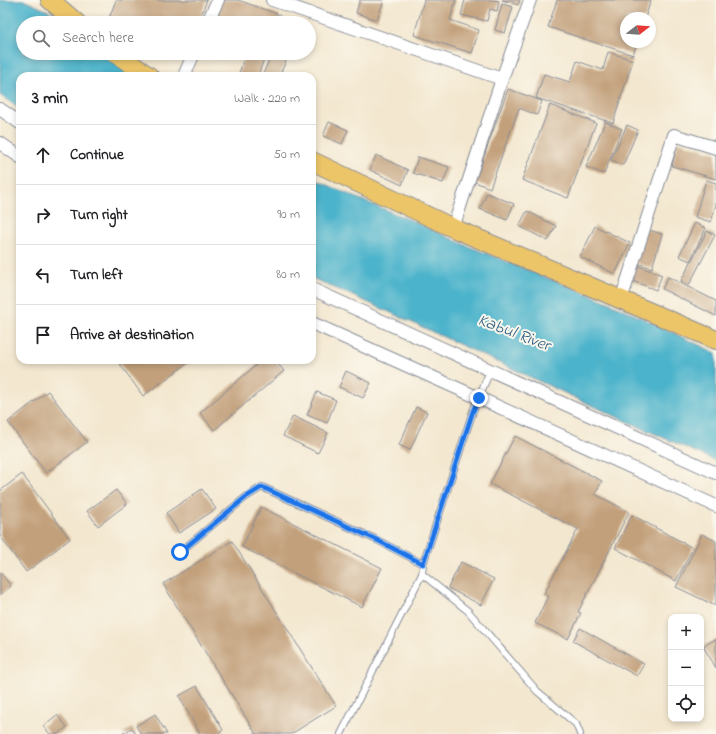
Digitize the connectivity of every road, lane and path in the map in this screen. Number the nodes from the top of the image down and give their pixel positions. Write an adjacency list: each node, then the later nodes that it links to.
1 (50, 0): 5 (main road)
2 (218, 0): 6 (street)
3 (272, 0): 11 (street)
4 (530, 0): 11 (street)
5 (69, 16)
6 (210, 16)
7 (125, 60): 9 (main road)
8 (191, 60): 10 (street)
9 (143, 72)
10 (186, 72)
11 (502, 79): 18 (street)
12 (1, 112): 13 (street)
13 (16, 121)
14 (0, 142): 16 (street)
15 (716, 148): 20 (street)
16 (16, 154)
17 (316, 163): 18 (main road)
18 (453, 228): 20 (main road)
19 (316, 291): 23 (street)
20 (621, 300): 22 (main road)
21 (316, 325): 24 (street)
22 (716, 340)
23 (490, 371): 24 (lane); 25 (street)
24 (479, 398): 26 (street); 28 (lane)
25 (716, 473)
26 (716, 506)
27 (180, 552): 28 (lane)
28 (423, 564): 29 (lane)
29 (422, 574): 30 (lane); 31 (lane)
30 (341, 734)
31 (580, 734)

